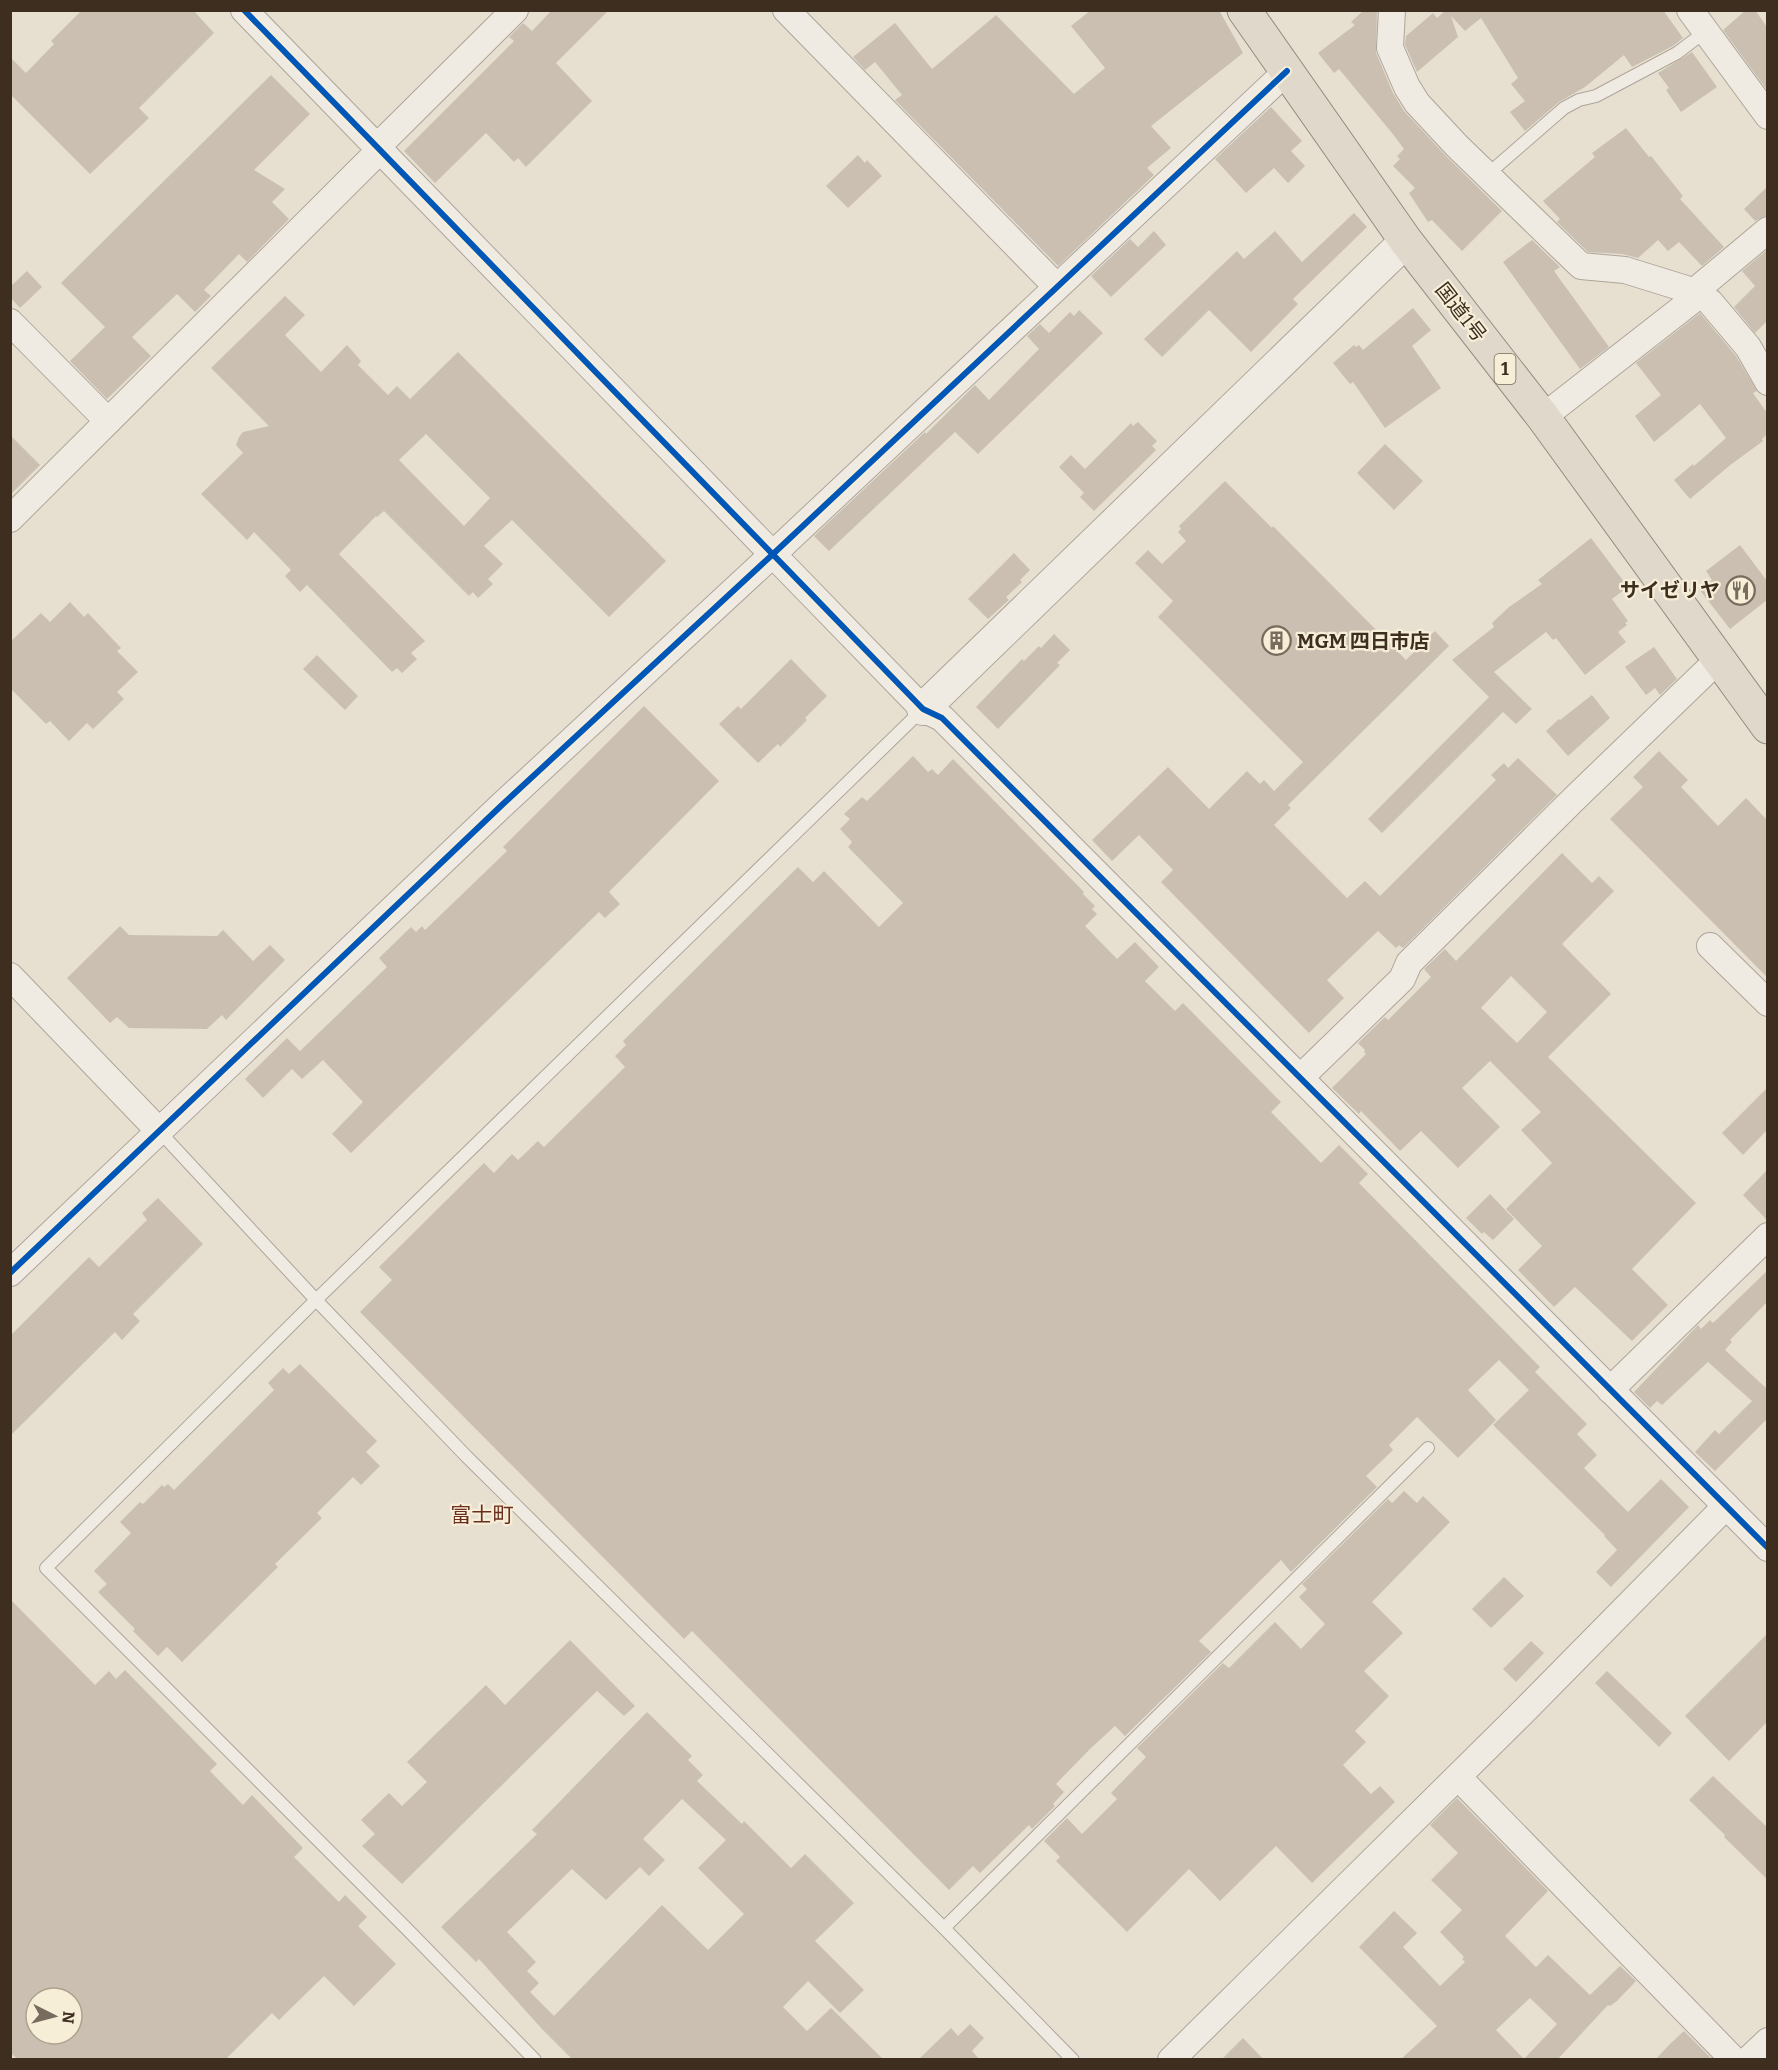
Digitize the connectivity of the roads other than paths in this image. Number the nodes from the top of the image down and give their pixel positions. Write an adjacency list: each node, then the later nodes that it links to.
1 (244, 10): 10 (street)
2 (515, 10): 10 (street)
3 (786, 10): 14 (street)
4 (1244, 10): 8 (highway, 国道1号 / 1)
5 (1392, 10): 11 (street)
6 (1690, 10): 7 (street)
7 (1706, 31): 9 (street); 11 (lane)
8 (1287, 71): 13 (highway, 国道1号 / 1); 14 (street)
9 (1767, 116)
10 (379, 148): 19 (street); 21 (street)
11 (1488, 174): 15 (street)
12 (1767, 230): 15 (street)
13 (1406, 241): 18 (highway, 国道1号 / 1); 23 (street)
14 (1056, 286): 21 (street)
15 (1696, 292): 17 (street); 18 (street)
16 (10, 322): 19 (street)
17 (1767, 381)
18 (1543, 417): 22 (highway, 国道1号 / 1)
19 (108, 421): 20 (street)
20 (10, 519)
21 (772, 555): 23 (street); 29 (street)
22 (1718, 660): 24 (highway, 国道1号 / 1); 28 (street)
23 (923, 709): 28 (street); 32 (lane)
24 (1767, 727)
25 (1710, 946): 27 (street)
26 (10, 976): 29 (street)
27 (1767, 1004)
28 (1301, 1077): 33 (street)
29 (160, 1132): 31 (street); 32 (lane)
30 (1763, 1248): 33 (street)
31 (10, 1273)
32 (316, 1300): 38 (lane); 40 (lane)
33 (1610, 1390): 35 (street)
34 (1428, 1448): 38 (lane)
35 (1726, 1506): 36 (street); 37 (street)
36 (1767, 1548)
37 (1458, 1777): 42 (street); 43 (street)
38 (944, 1928): 41 (lane)
39 (1767, 2041): 44 (street)
40 (535, 2060)
41 (1073, 2060)
42 (1172, 2060)
43 (1734, 2060)
44 (1748, 2060)

